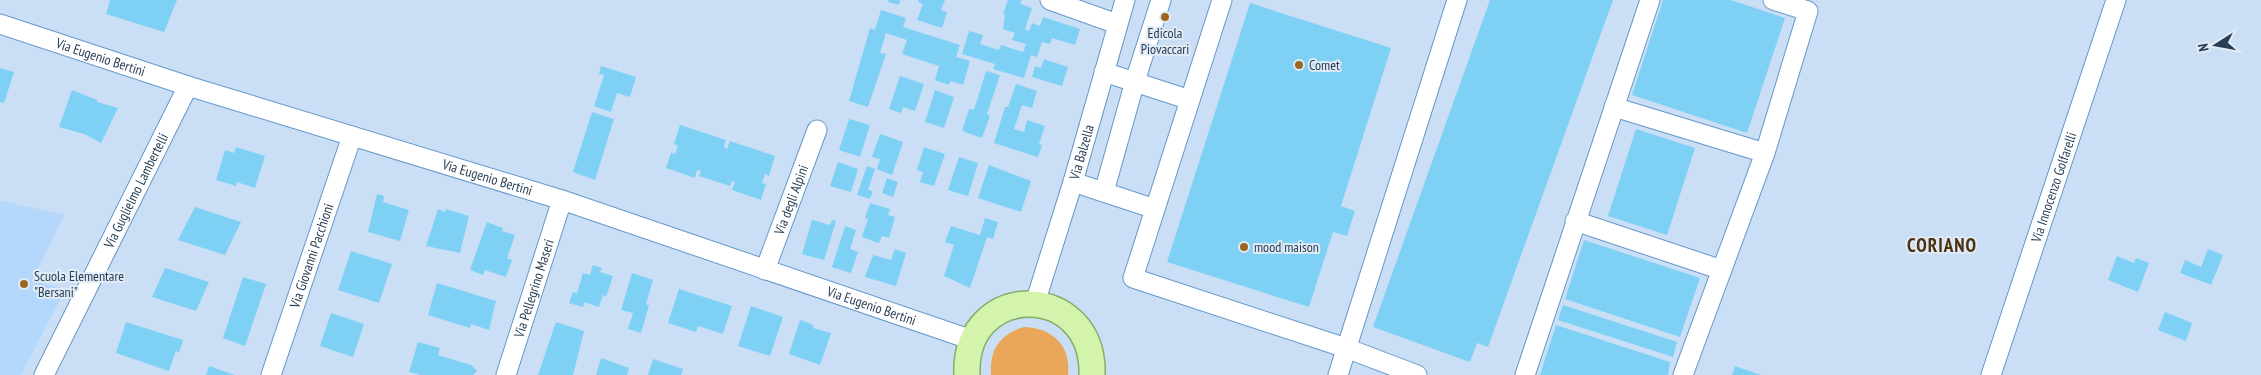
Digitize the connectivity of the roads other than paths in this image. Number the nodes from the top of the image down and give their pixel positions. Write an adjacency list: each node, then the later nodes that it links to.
1 (1050, 0): 10 (street)
2 (1125, 0): 10 (street, Via Balzella)
3 (1161, 0): 12 (street)
4 (1222, 0): 14 (street)
5 (1458, 0): 28 (street)
6 (1650, 0): 15 (street)
7 (1773, 0): 18 (street)
8 (2116, 0): 38 (street, Via Innocenzo Golfarelli)
9 (0, 24): 13 (street, Via Eugenio Bertini)
10 (1117, 24): 11 (street, Via Balzella)
11 (1104, 72): 12 (street); 19 (street, Via Balzella)
12 (1135, 81): 14 (street); 20 (street)
13 (188, 86): 17 (street, Via Eugenio Bertini); 29 (street, Via Guglielmo Lambertelli)
14 (1190, 100): 22 (street)
15 (1614, 108): 18 (street); 23 (street)
16 (818, 130): 24 (street, Via degli Alpini)
17 (352, 136): 21 (street, Via Eugenio Bertini); 30 (street, Via Giovanni Pacchioni)
18 (1765, 153): 25 (street)
19 (1074, 182): 20 (street); 26 (street, Via Balzella)
20 (1104, 192): 22 (street)
21 (562, 200): 24 (street, Via Eugenio Bertini); 31 (street, Via Pellegrino Maseri)
22 (1154, 210): 28 (street)
23 (1575, 222): 25 (street); 36 (street)
24 (765, 270): 27 (street, Via Eugenio Bertini)
25 (1722, 270): 37 (street)
26 (1035, 303): 27 (main road); 33 (main road)
27 (972, 340): 32 (main road)
28 (1346, 348): 34 (street); 35 (street)
29 (44, 375)
30 (271, 375)
31 (506, 375)
32 (967, 375)
33 (1092, 375)
34 (1338, 375)
35 (1417, 375)
36 (1525, 375)
37 (1683, 375)
38 (1991, 375)

